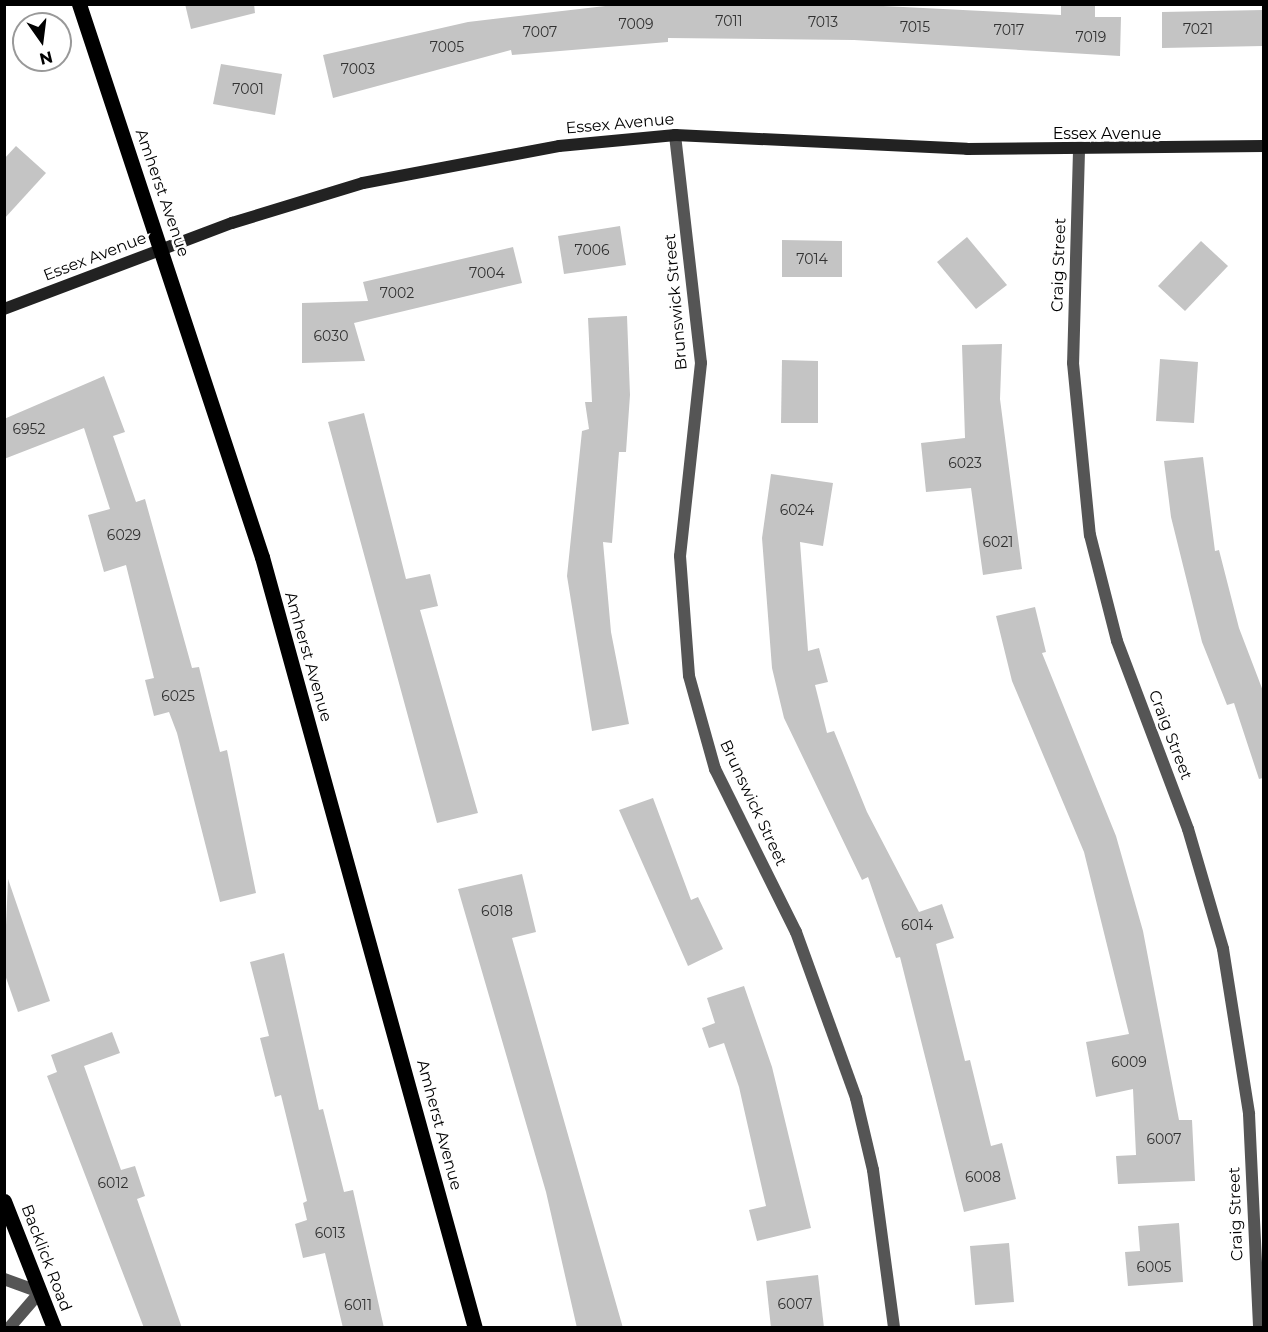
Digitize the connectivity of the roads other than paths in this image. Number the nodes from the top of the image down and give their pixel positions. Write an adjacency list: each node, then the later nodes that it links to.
1 (80, 4): 5 (main road, Amherst Avenue)
2 (675, 135): 4 (street, Essex Avenue); 5 (street, Essex Avenue); 13 (street, Brunswick Street)
3 (1263, 147): 4 (street, Essex Avenue)
4 (1079, 151): 14 (street, Craig Street)
5 (162, 249): 6 (street, Essex Avenue); 12 (main road, Amherst Avenue)
6 (4, 309)
7 (4, 1201): 9 (main road, Backlick Road)
8 (4, 1279): 9 (street)
9 (40, 1292): 10 (street); 11 (main road, Backlick Road)
10 (9, 1328)
11 (54, 1328)
12 (475, 1328)
13 (894, 1328)
14 (1259, 1328)

